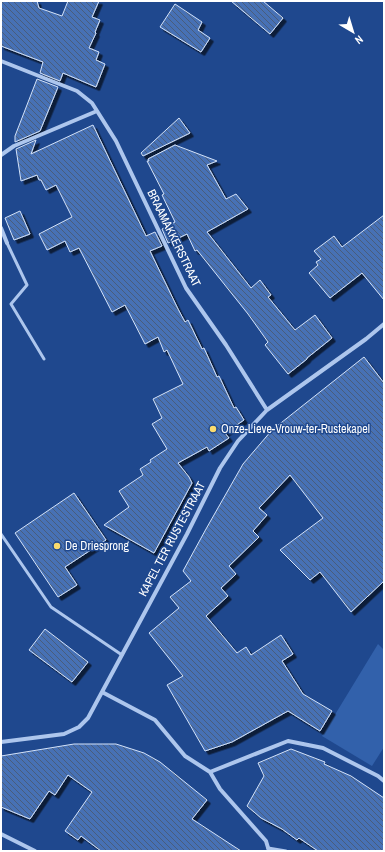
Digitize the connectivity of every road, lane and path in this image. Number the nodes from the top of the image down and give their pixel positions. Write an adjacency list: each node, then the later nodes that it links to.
1 (1, 60): 2 (street, BRAAMAKKERSTRAAT)
2 (97, 111): 3 (street); 8 (street, BRAAMAKKERSTRAAT)
3 (1, 155)
4 (1, 228): 5 (street)
5 (7, 243): 7 (lane)
6 (384, 324): 8 (street, KAPEL TER RUSTESTRAAT)
7 (44, 359)
8 (267, 410): 10 (street, KAPEL TER RUSTESTRAAT)
9 (1, 534): 10 (lane)
10 (122, 655): 11 (street, KAPEL TER RUSTESTRAAT)
11 (102, 692): 12 (street, KAPEL TER RUSTESTRAAT); 13 (street)
12 (1, 742)
13 (210, 772): 14 (street); 16 (street)
14 (384, 781)
15 (1, 834): 17 (street)
16 (269, 850): 18 (lane)
17 (35, 851)
18 (286, 851)

